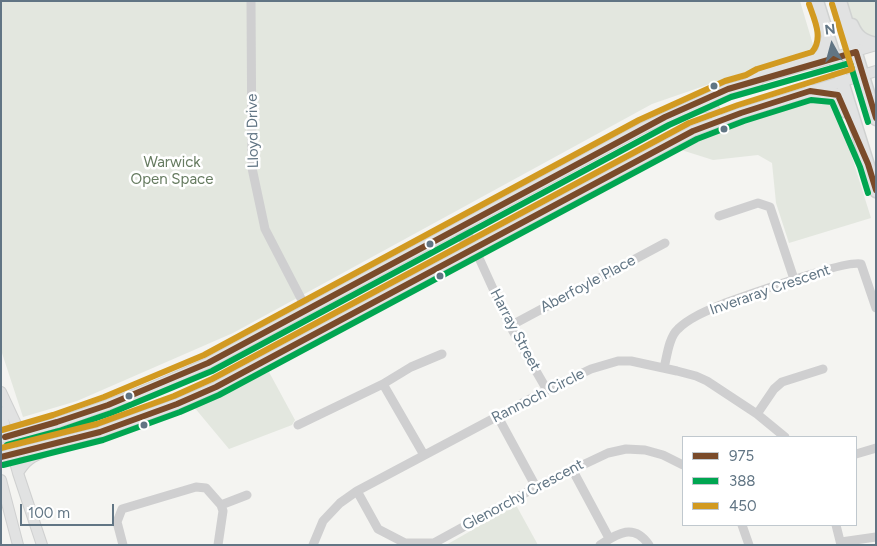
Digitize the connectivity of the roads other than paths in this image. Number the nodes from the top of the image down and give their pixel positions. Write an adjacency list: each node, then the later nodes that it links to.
1 (251, 1): 27 (street, Lloyd Drive)
2 (817, 1): 5 (highway)
3 (840, 1): 7 (highway)
4 (844, 1): 6 (highway)
5 (828, 36): 8 (highway); 13 (highway)
6 (876, 44): 7 (main road)
7 (856, 52): 8 (main road); 10 (highway)
8 (835, 57): 12 (highway); 13 (main road)
9 (876, 71): 10 (main road)
10 (863, 75): 12 (main road); 15 (highway)
11 (876, 78): 15 (highway)
12 (842, 81): 14 (main road); 19 (highway)
13 (750, 83): 16 (main road)
14 (810, 91): 18 (main road); 19 (highway)
15 (870, 98): 17 (highway)
16 (665, 117): 18 (main road); 22 (main road)
17 (876, 119)
18 (718, 122): 24 (main road)
19 (868, 164): 20 (highway)
20 (876, 190)
21 (719, 216): 25 (street)
22 (461, 227): 24 (street, Harray Street); 27 (main road)
23 (665, 243): 28 (street, Aberfoyle Place)
24 (472, 249): 28 (street, Harray Street); 42 (main road)
25 (794, 279): 26 (street, Inveraray Crescent); 30 (street, Inveraray Crescent)
26 (876, 308)
27 (307, 310): 39 (main road)
28 (510, 326): 33 (street, Harray Street)
29 (442, 354): 32 (street)
30 (664, 368): 33 (street, Rannoch Circle); 36 (street, Rannoch Circle)
31 (823, 369): 36 (street)
32 (383, 384): 38 (street); 46 (street)
33 (547, 390): 37 (street, Rannoch Circle)
34 (1, 392): 39 (main road)
35 (1, 412): 41 (main road)
36 (757, 414): 40 (street, Rannoch Circle)
37 (498, 417): 46 (street, Rannoch Circle); 52 (street)
38 (298, 425)
39 (24, 432): 41 (main road)
40 (784, 436)
41 (4, 437): 44 (main road)
42 (80, 437): 44 (main road); 50 (main road)
43 (876, 448): 45 (street)
44 (13, 454): 47 (main road); 50 (main road)
45 (857, 454)
46 (424, 455): 53 (street, Rannoch Circle)
47 (1, 457)
48 (682, 465): 49 (street, Glenorchy Crescent)
49 (572, 469): 52 (street, Glenorchy Crescent); 59 (street)
50 (18, 473): 63 (main road)
51 (1, 480): 61 (main road)
52 (536, 487): 53 (street, Glenorchy Crescent)
53 (358, 491): 66 (street, Rannoch Circle)
54 (1, 495): 61 (main road)
55 (247, 495): 56 (street)
56 (221, 505): 64 (street); 65 (street)
57 (742, 526): 69 (street)
58 (836, 526): 62 (street)
59 (609, 538): 67 (street); 68 (street)
60 (876, 538): 62 (street)
61 (17, 540)
62 (841, 543)
63 (42, 545)
64 (123, 545)
65 (218, 545)
66 (313, 545)
67 (600, 545)
68 (649, 545)
69 (749, 545)

